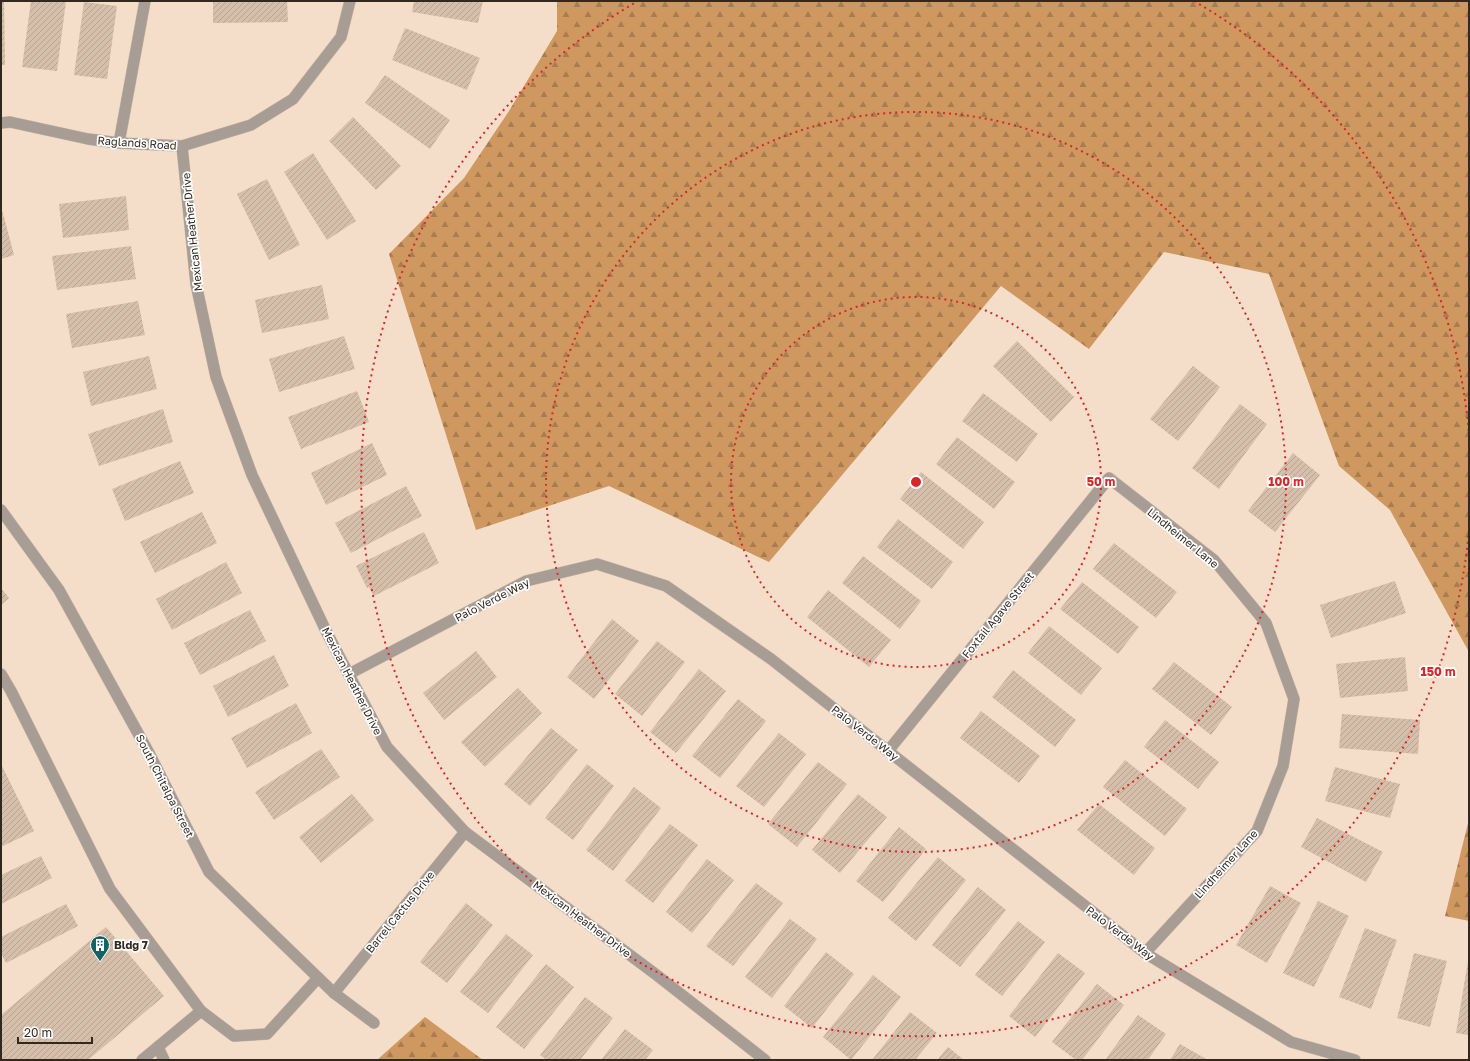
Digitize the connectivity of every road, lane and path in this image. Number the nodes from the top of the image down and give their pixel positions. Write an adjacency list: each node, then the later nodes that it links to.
1 (145, 1): 4 (street)
2 (350, 1): 5 (street, Raglands Road)
3 (1, 123): 4 (street, Raglands Road)
4 (119, 144): 5 (street, Raglands Road)
5 (182, 146): 9 (street, Mexican Heather Drive)
6 (1108, 478): 10 (street, Foxtail Agave Street); 12 (street, Lindheimer Lane)
7 (1, 510): 13 (street, South Chitalpa Street)
8 (1, 674): 15 (street)
9 (349, 674): 10 (street, Palo Verde Way); 11 (street, Mexican Heather Drive)
10 (888, 751): 12 (street, Palo Verde Way)
11 (465, 832): 14 (street, Barrel Cactus Drive); 20 (street, Mexican Heather Drive)
12 (1146, 953): 21 (street, Palo Verde Way)
13 (318, 978): 14 (street, South Chitalpa Street); 15 (street)
14 (334, 993): 16 (street, South Chitalpa Street)
15 (201, 1011): 17 (street)
16 (374, 1024)
17 (158, 1047): 18 (street); 19 (street)
18 (142, 1060)
19 (164, 1060)
20 (765, 1060)
21 (1355, 1060)

